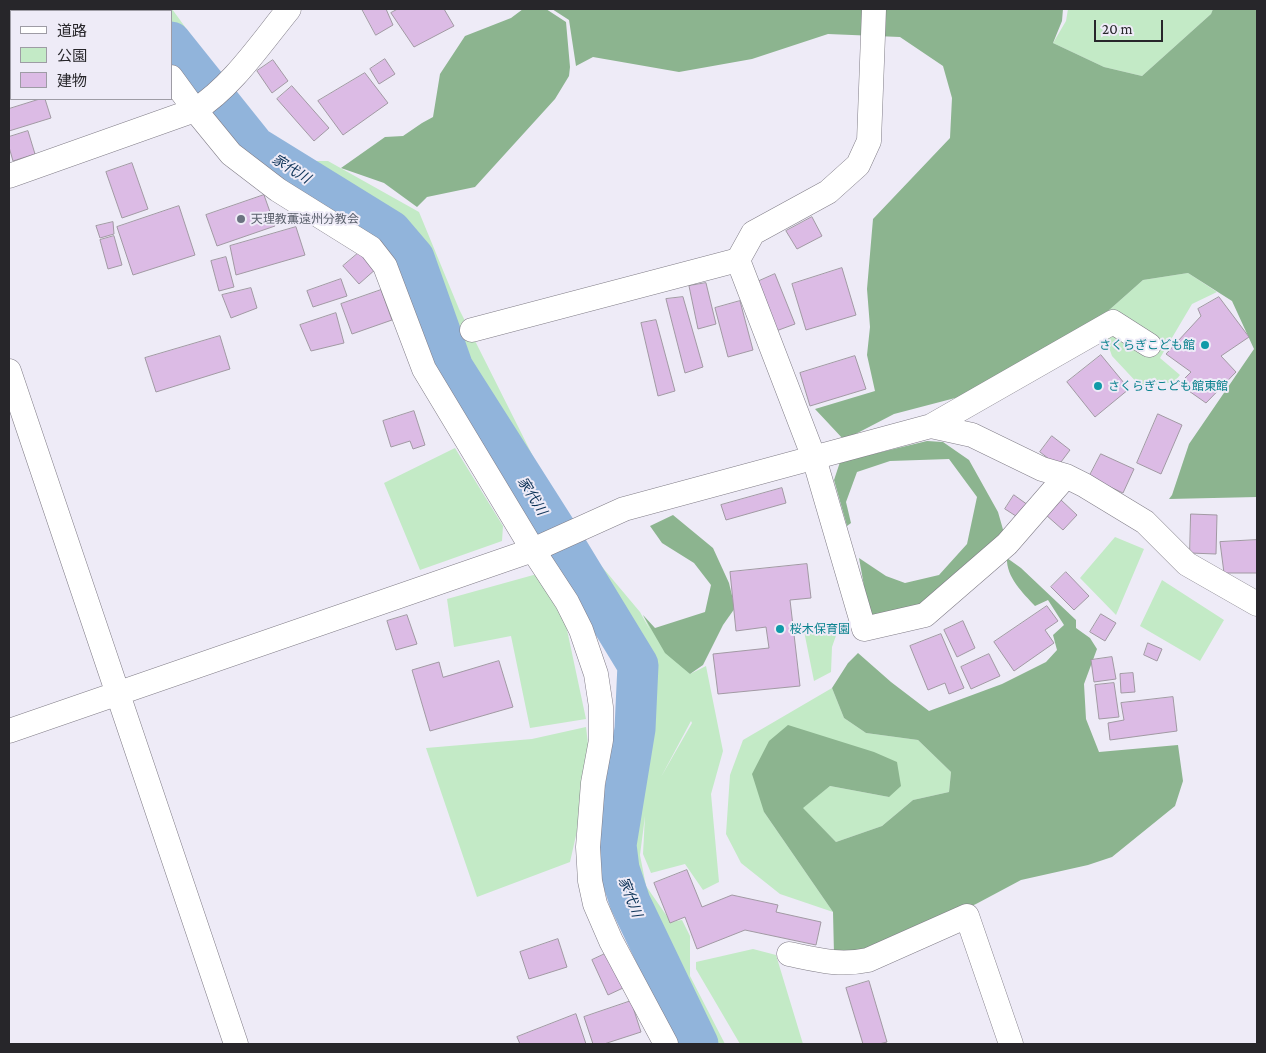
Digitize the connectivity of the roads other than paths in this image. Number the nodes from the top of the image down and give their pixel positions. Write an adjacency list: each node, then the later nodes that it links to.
1 (289, 9): 4 (street)
2 (874, 9): 6 (street)
3 (172, 78): 4 (street)
4 (201, 107): 5 (street); 13 (street)
5 (9, 176)
6 (738, 260): 7 (street); 11 (street)
7 (472, 330)
8 (1149, 345): 10 (street)
9 (9, 371): 15 (street)
10 (931, 426): 11 (street); 12 (street)
11 (814, 458): 12 (street); 13 (street)
12 (1066, 476): 14 (street)
13 (539, 548): 15 (street); 19 (street)
14 (1257, 604)
15 (118, 694): 16 (street); 18 (street)
16 (9, 731)
17 (789, 954): 20 (street)
18 (236, 1044)
19 (666, 1044)
20 (1011, 1044)

